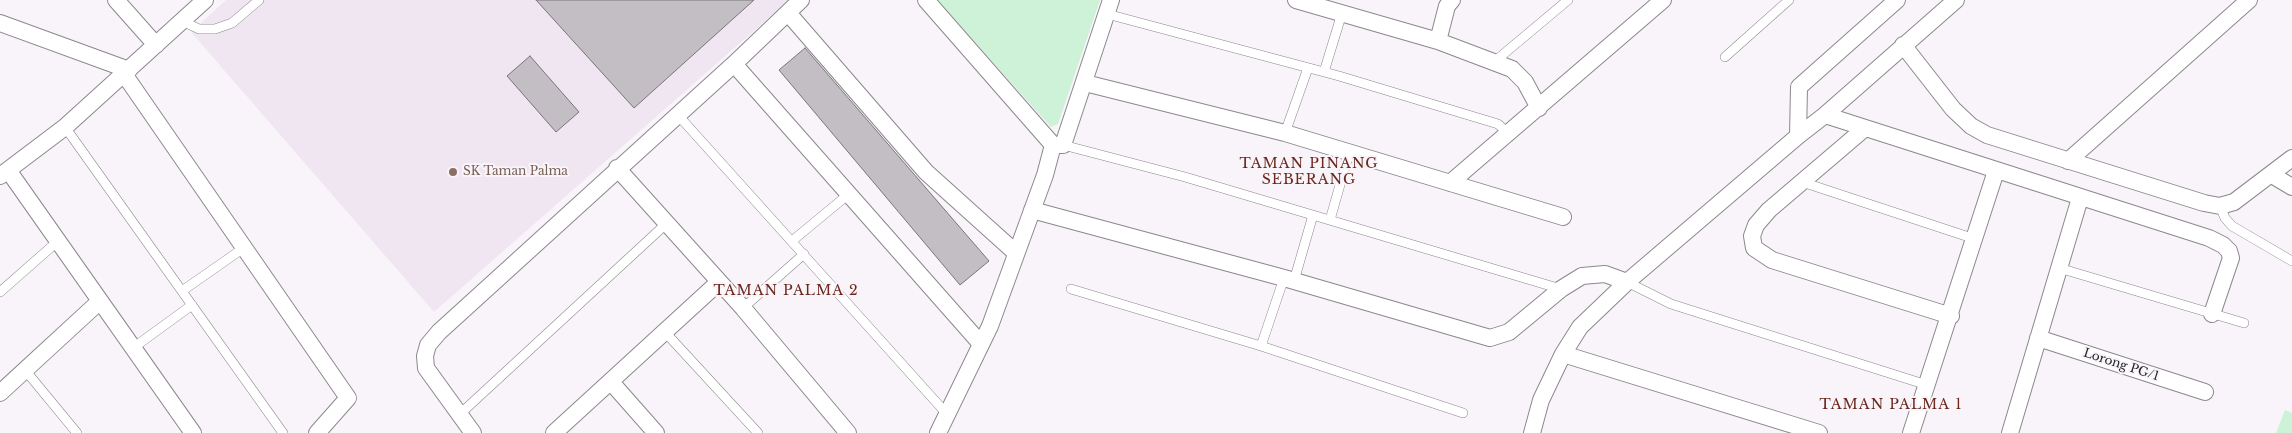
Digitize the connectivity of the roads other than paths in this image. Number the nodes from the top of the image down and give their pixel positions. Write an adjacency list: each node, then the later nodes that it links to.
1 (116, 0): 20 (street)
2 (205, 0): 17 (street)
3 (259, 0): 17 (lane)
4 (801, 0): 16 (street)
5 (926, 0): 37 (street)
6 (1296, 0): 15 (street)
7 (1452, 0): 19 (street)
8 (1568, 0): 23 (lane)
9 (1663, 0): 29 (street)
10 (1789, 0): 22 (lane)
11 (1897, 0): 36 (street)
12 (1956, 0): 21 (street)
13 (2249, 0): 40 (street)
14 (1109, 7): 25 (lane); 28 (street)
15 (1332, 7): 19 (street); 27 (lane)
16 (788, 13): 24 (street); 60 (street)
17 (182, 21): 20 (street)
18 (0, 23): 26 (street)
19 (1438, 41): 23 (street)
20 (156, 44): 26 (street)
21 (1903, 45): 31 (street); 40 (street)
22 (1725, 57)
23 (1494, 63): 29 (street)
24 (734, 64): 30 (street); 48 (street)
25 (1308, 68): 27 (lane); 34 (lane)
26 (126, 72): 32 (street); 59 (street)
27 (1324, 72): 35 (lane)
28 (1085, 83): 34 (street); 37 (street)
29 (1539, 108): 35 (street)
30 (677, 114): 41 (street); 58 (lane)
31 (1825, 115): 33 (street); 36 (street)
32 (66, 128): 43 (street); 69 (lane)
33 (1864, 129): 42 (street); 45 (street)
34 (1285, 134): 38 (street)
35 (1509, 134): 46 (street)
36 (1798, 136): 66 (street)
37 (1058, 145): 51 (street); 52 (lane)
38 (1349, 153): 46 (street); 54 (lane)
39 (2292, 158): 44 (street)
40 (2068, 161): 50 (street)
41 (617, 168): 55 (street); 90 (street)
42 (1996, 172): 49 (street); 56 (street)
43 (4, 174): 57 (street)
44 (2272, 175): 47 (street); 50 (street)
45 (1802, 182): 56 (lane); 75 (street)
46 (1450, 183): 53 (street)
47 (2292, 187)
48 (850, 193): 58 (lane); 79 (street)
49 (2080, 198): 63 (street); 74 (street)
50 (2220, 206): 62 (lane)
51 (1032, 210): 60 (street); 64 (street)
52 (1312, 215): 54 (lane); 64 (lane)
53 (1563, 217)
54 (1330, 220): 68 (lane)
55 (667, 223): 65 (street); 90 (lane)
56 (1975, 239): 75 (street)
57 (58, 241): 70 (lane); 71 (street)
58 (792, 241): 61 (lane)
59 (245, 247): 69 (lane); 94 (street)
60 (1016, 253): 79 (street)
61 (804, 254): 73 (lane); 88 (lane)
62 (2292, 261)
63 (2059, 268): 74 (lane); 78 (street)
64 (1289, 280): 68 (street); 80 (lane)
65 (720, 282): 73 (street); 77 (street)
66 (1627, 282): 68 (street); 82 (street); 85 (lane)
67 (1071, 289): 80 (lane)
68 (1561, 289)
69 (182, 291): 72 (lane)
70 (0, 292)
71 (100, 301): 81 (street); 83 (street)
72 (192, 305): 81 (lane); 93 (lane)
73 (742, 308): 99 (street)
74 (2212, 314): 76 (lane)
75 (1951, 316): 85 (street)
76 (2244, 323)
77 (664, 331): 84 (street); 98 (lane)
78 (2038, 338): 86 (street, Lorong PG/1); 104 (street)
79 (980, 344): 88 (street)
80 (1261, 346): 89 (lane)
81 (133, 348): 92 (street)
82 (1563, 354): 101 (street); 102 (street)
83 (25, 370): 87 (street); 91 (lane)
84 (611, 382): 96 (street); 97 (street)
85 (1927, 385): 103 (street)
86 (2204, 392)
87 (0, 393)
88 (946, 413): 100 (street)
89 (1463, 413)
90 (460, 414): 95 (street)
91 (78, 433)
92 (193, 433)
93 (283, 433)
94 (318, 433)
95 (473, 433)
96 (554, 433)
97 (656, 433)
98 (758, 433)
99 (848, 433)
100 (938, 433)
101 (1532, 433)
102 (1819, 433)
103 (1912, 433)
104 (2010, 433)

